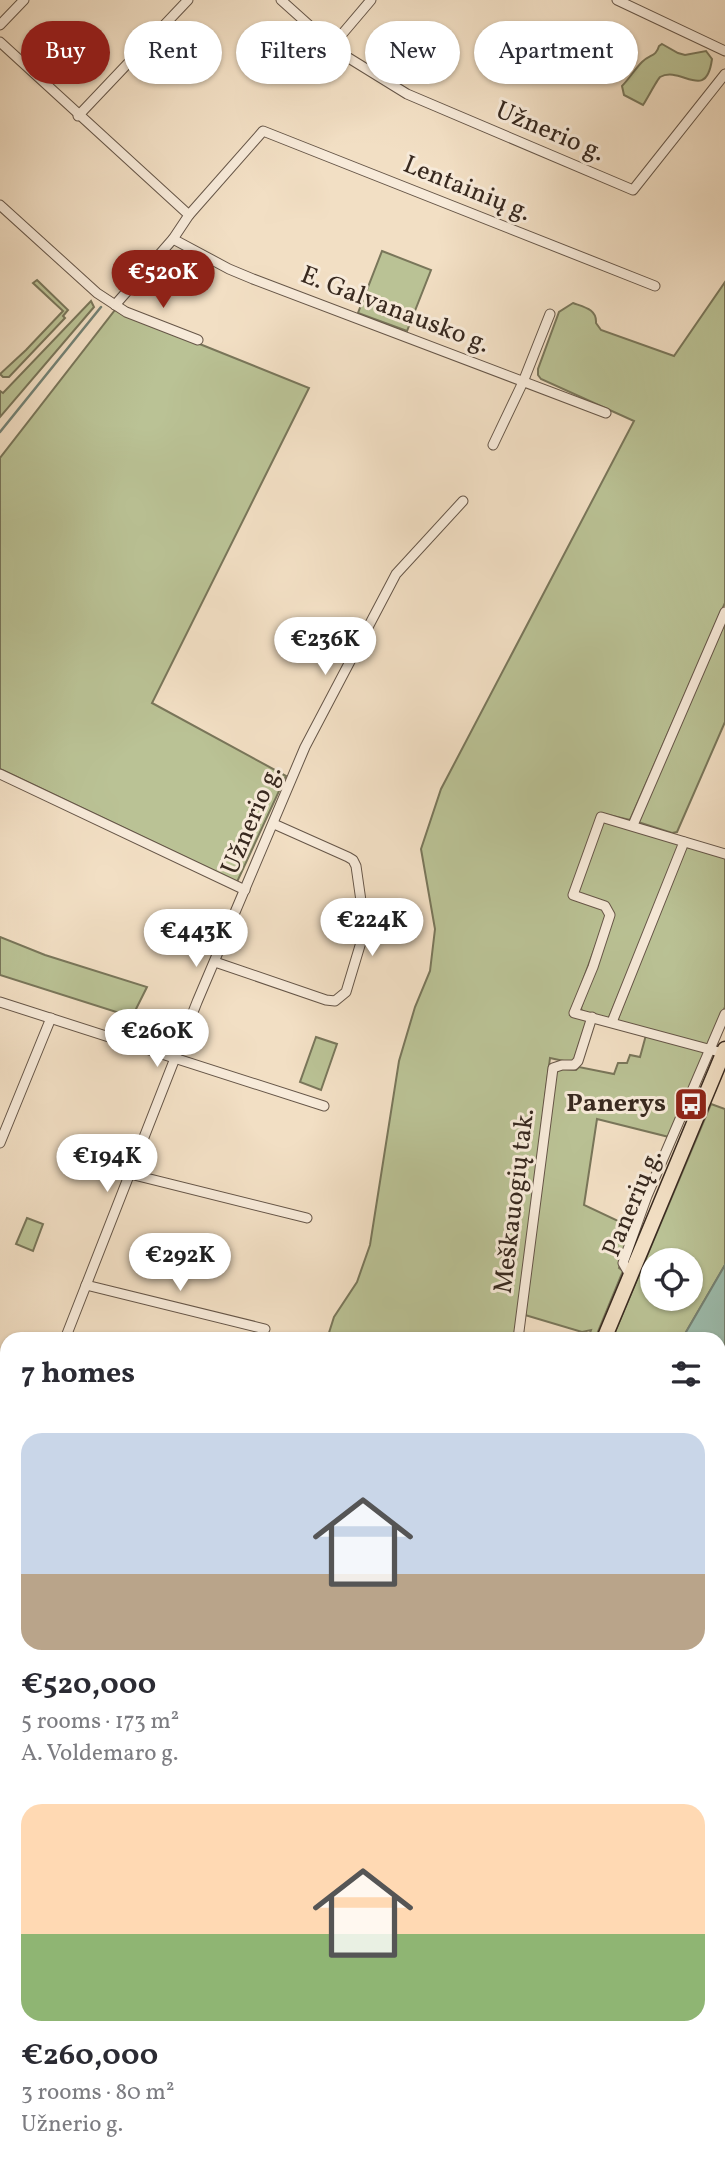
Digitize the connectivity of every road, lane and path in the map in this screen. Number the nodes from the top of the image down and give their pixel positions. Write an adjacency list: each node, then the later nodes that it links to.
1 (24, 0): 7 (street)
2 (188, 0): 13 (street)
3 (281, 0): 6 (street, Užnerio g.)
4 (372, 0): 8 (street)
5 (617, 0): 10 (street)
6 (304, 21)
7 (0, 25)
8 (351, 28)
9 (0, 42): 13 (street)
10 (725, 51)
11 (351, 59): 12 (street, Užnerio g.)
12 (725, 74)
13 (78, 116): 15 (street)
14 (0, 205): 18 (street)
15 (189, 215): 16 (street); 17 (street, Lentainių g.)
16 (173, 239): 18 (street); 21 (street, E. Galvanausko g.)
17 (655, 286)
18 (116, 305): 20 (street)
19 (551, 314): 21 (street)
20 (198, 340)
21 (523, 382): 22 (street, E. Galvanausko g.); 23 (street)
22 (606, 413)
23 (494, 445)
24 (463, 500): 27 (street, Užnerio g.)
25 (725, 612): 28 (street)
26 (0, 774): 31 (street)
27 (274, 824): 31 (street, Užnerio g.); 32 (street)
28 (633, 825): 29 (street); 35 (street)
29 (684, 842): 30 (street); 37 (street)
30 (725, 854)
31 (245, 890): 32 (street, Užnerio g.)
32 (215, 962): 39 (street, Užnerio g.)
33 (0, 1003): 36 (street)
34 (725, 1014): 38 (street)
35 (592, 1017): 37 (street); 47 (street, Meškauogių tak.)
36 (51, 1018): 39 (street); 41 (street)
37 (612, 1022): 38 (street)
38 (719, 1051): 48 (main road, Panerių g.)
39 (175, 1059): 40 (street); 42 (street, Užnerio g.)
40 (324, 1106)
41 (0, 1143)
42 (130, 1174): 43 (street); 44 (street, Užnerio g.)
43 (307, 1218)
44 (86, 1285): 45 (street); 46 (street, Užnerio g.)
45 (265, 1329)
46 (68, 1332)
47 (519, 1332)
48 (607, 1332)

